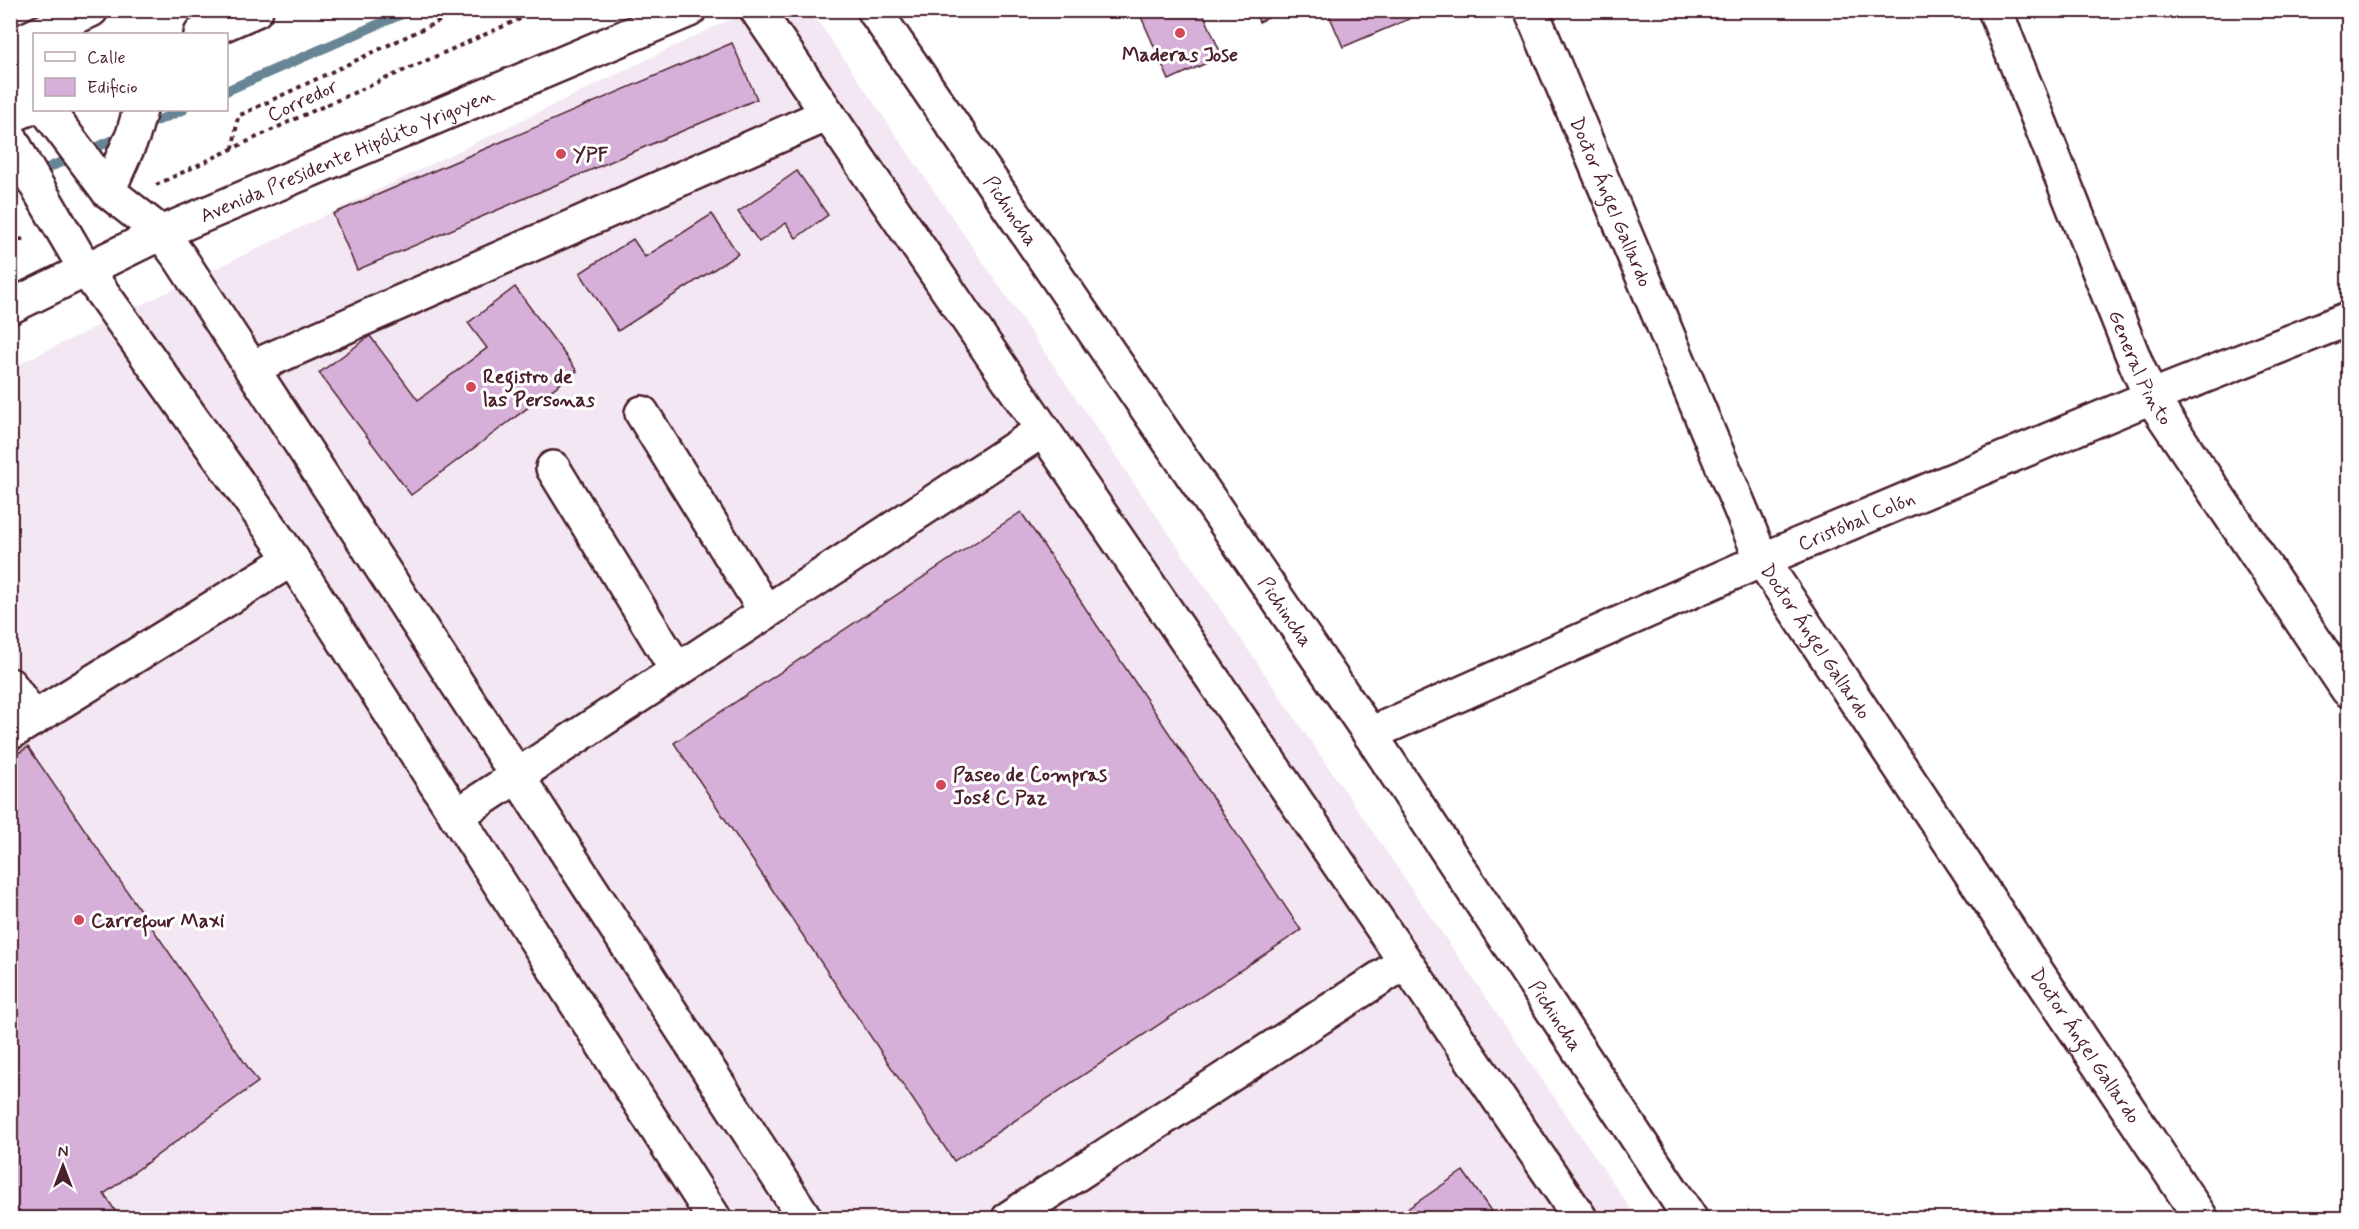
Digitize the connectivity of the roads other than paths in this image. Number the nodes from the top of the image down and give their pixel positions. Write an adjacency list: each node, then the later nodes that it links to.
1 (91, 10): 8 (street)
2 (256, 10): 9 (street)
3 (688, 10): 20 (street, Avenida Presidente Hipólito Yrigoyen)
4 (757, 10): 15 (street)
5 (874, 10): 36 (street, Pichincha)
6 (1531, 10): 30 (street, Doctor Ángel Gallardo)
7 (1995, 10): 25 (street, General Pinto)
8 (40, 33)
9 (203, 33)
10 (33, 37): 11 (street)
11 (10, 49): 12 (street)
12 (33, 88)
13 (33, 106): 16 (street)
14 (48, 111): 19 (street)
15 (828, 114): 24 (street); 27 (street)
16 (10, 116)
17 (136, 122): 19 (street)
18 (17, 151): 21 (street)
19 (106, 187): 20 (street)
20 (161, 233): 21 (street, Avenida Presidente Hipólito Yrigoyen); 24 (street)
21 (86, 270): 22 (street, Avenida Presidente Hipólito Yrigoyen); 29 (street)
22 (10, 307)
23 (2349, 319): 25 (street, Cristóbal Colón)
24 (251, 368): 37 (street)
25 (2151, 397): 30 (street, Cristóbal Colón); 34 (street, General Pinto)
26 (642, 413): 31 (street)
27 (1043, 430): 31 (street); 39 (street)
28 (553, 468): 32 (street)
29 (292, 559): 35 (street); 38 (street)
30 (1762, 560): 36 (street, Cristóbal Colón); 45 (street, Doctor Ángel Gallardo)
31 (766, 612): 32 (street)
32 (677, 670): 37 (street)
33 (10, 685): 35 (street)
34 (2349, 690)
35 (22, 726)
36 (1370, 734): 44 (street, Pichincha)
37 (516, 777): 38 (street); 41 (street)
38 (456, 816): 40 (street)
39 (1405, 962): 42 (street); 43 (street)
40 (714, 1218)
41 (804, 1218)
42 (1009, 1218)
43 (1580, 1218)
44 (1690, 1218)
45 (2201, 1218)

